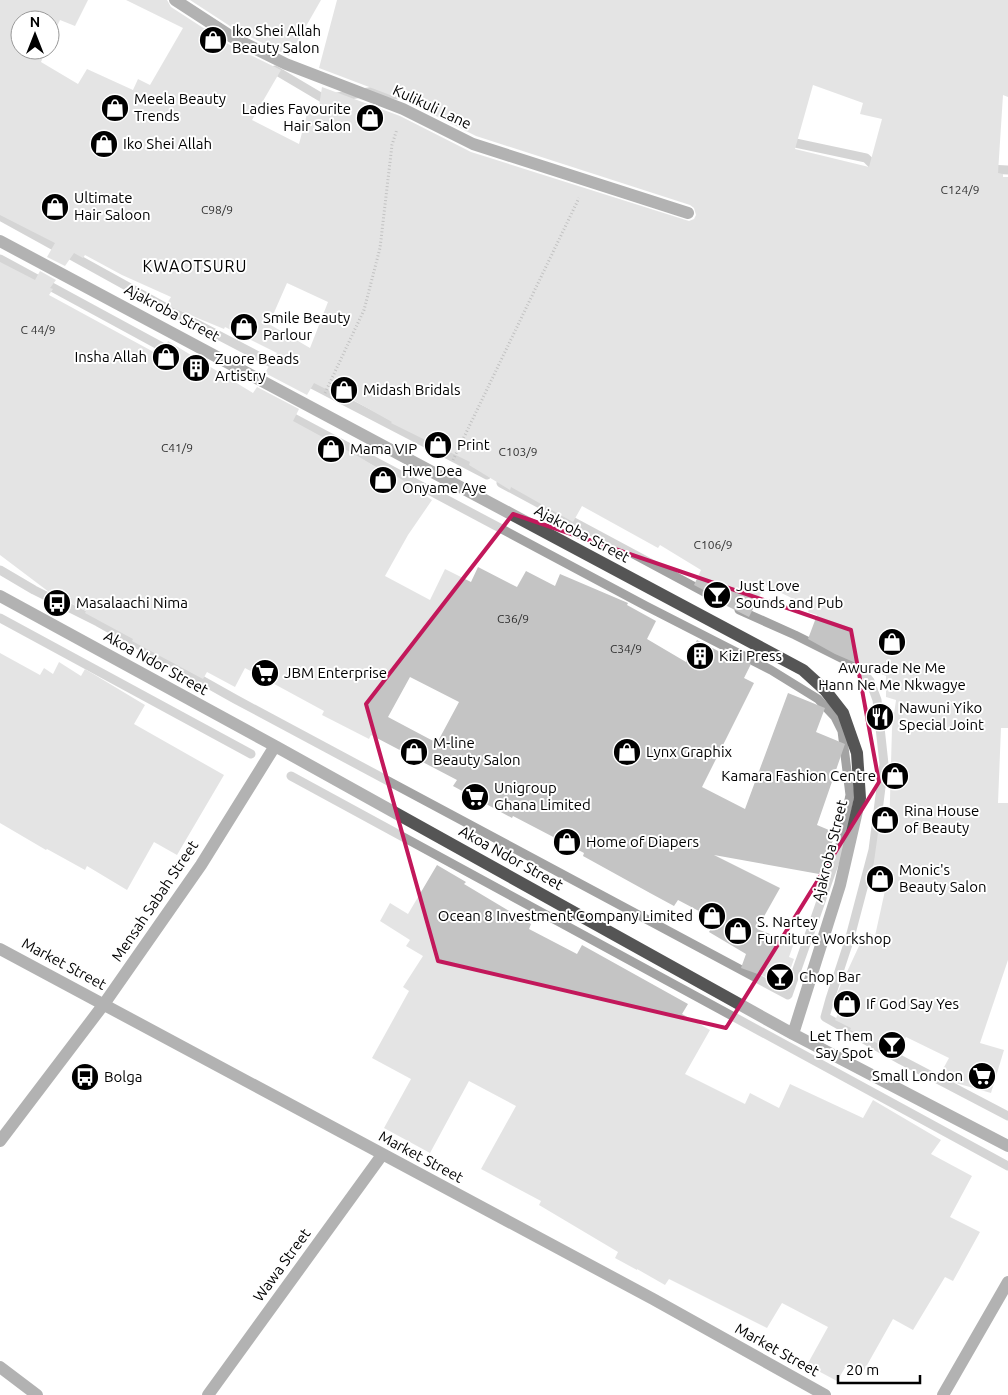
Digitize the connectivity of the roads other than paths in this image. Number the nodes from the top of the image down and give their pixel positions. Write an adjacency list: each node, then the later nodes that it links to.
1 (174, 0): 2 (street, Kulikuli Lane)
2 (688, 214)
3 (0, 241): 8 (street, Ajakroba Street)
4 (0, 596): 5 (street, Akoa Ndor Street)
5 (275, 746): 7 (street, Mensah Sabah Street); 8 (street, Akoa Ndor Street)
6 (0, 949): 7 (street, Market Street)
7 (104, 1004): 9 (street, Mensah Sabah Street); 11 (street, Market Street)
8 (793, 1034): 10 (street, Akoa Ndor Street)
9 (0, 1141)
10 (1008, 1146)
11 (382, 1155): 15 (street, Wawa Street); 16 (street, Market Street)
12 (1008, 1282): 17 (street)
13 (0, 1367): 14 (street)
14 (37, 1395)
15 (208, 1395)
16 (825, 1395)
17 (943, 1395)

